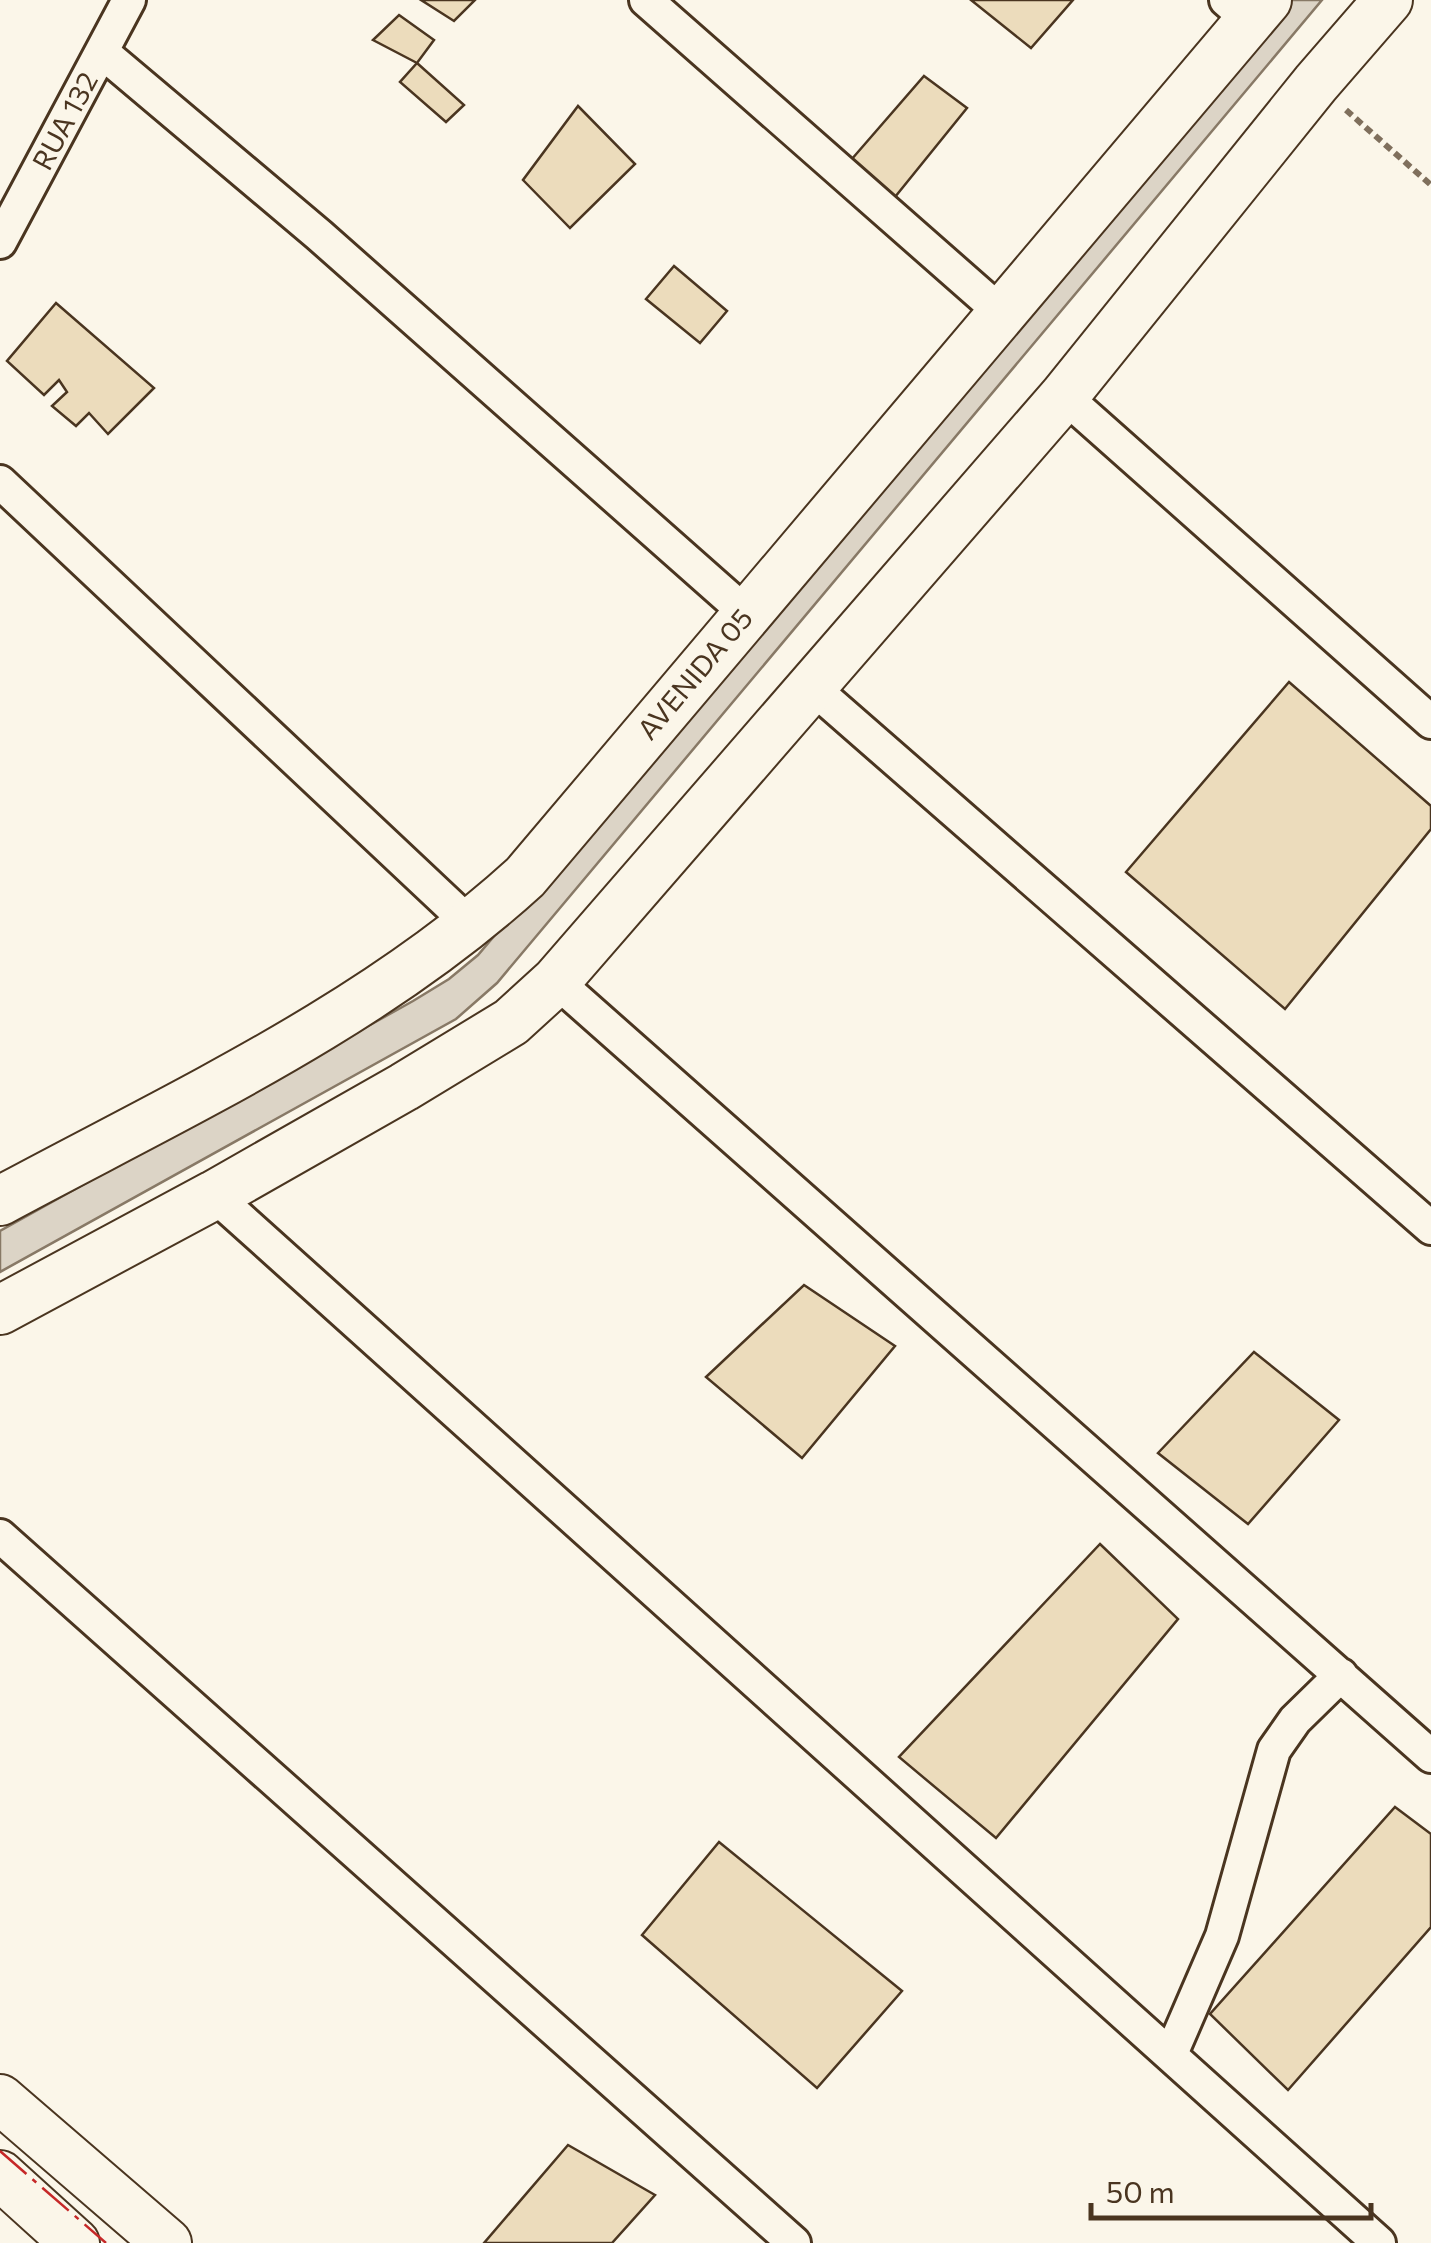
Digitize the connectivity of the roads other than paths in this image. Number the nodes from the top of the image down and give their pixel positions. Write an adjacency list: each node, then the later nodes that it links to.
1 (129, 0): 5 (street, RUA 132)
2 (646, 0): 7 (street)
3 (1388, 0): 8 (main road)
4 (1248, 7): 7 (main road, AVENIDA 05)
5 (102, 52): 6 (street, RUA 132); 10 (street)
6 (0, 242)
7 (1004, 315): 10 (main road, AVENIDA 05)
8 (1064, 396): 11 (main road); 12 (street)
9 (0, 482): 13 (street)
10 (746, 613): 13 (main road, AVENIDA 05)
11 (812, 688): 14 (main road); 17 (street)
12 (1431, 722)
13 (472, 926): 16 (main road, AVENIDA 05)
14 (556, 982): 15 (main road); 20 (street)
15 (214, 1195): 18 (main road); 22 (street)
16 (0, 1200)
17 (1431, 1228)
18 (0, 1310)
19 (0, 1536): 27 (street)
20 (1341, 1675): 21 (street); 22 (street)
21 (1431, 1756)
22 (1171, 2054): 28 (street)
23 (0, 2099): 26 (main road)
24 (0, 2175): 25 (main road)
25 (75, 2243)
26 (166, 2243)
27 (794, 2243)
28 (1379, 2243)

